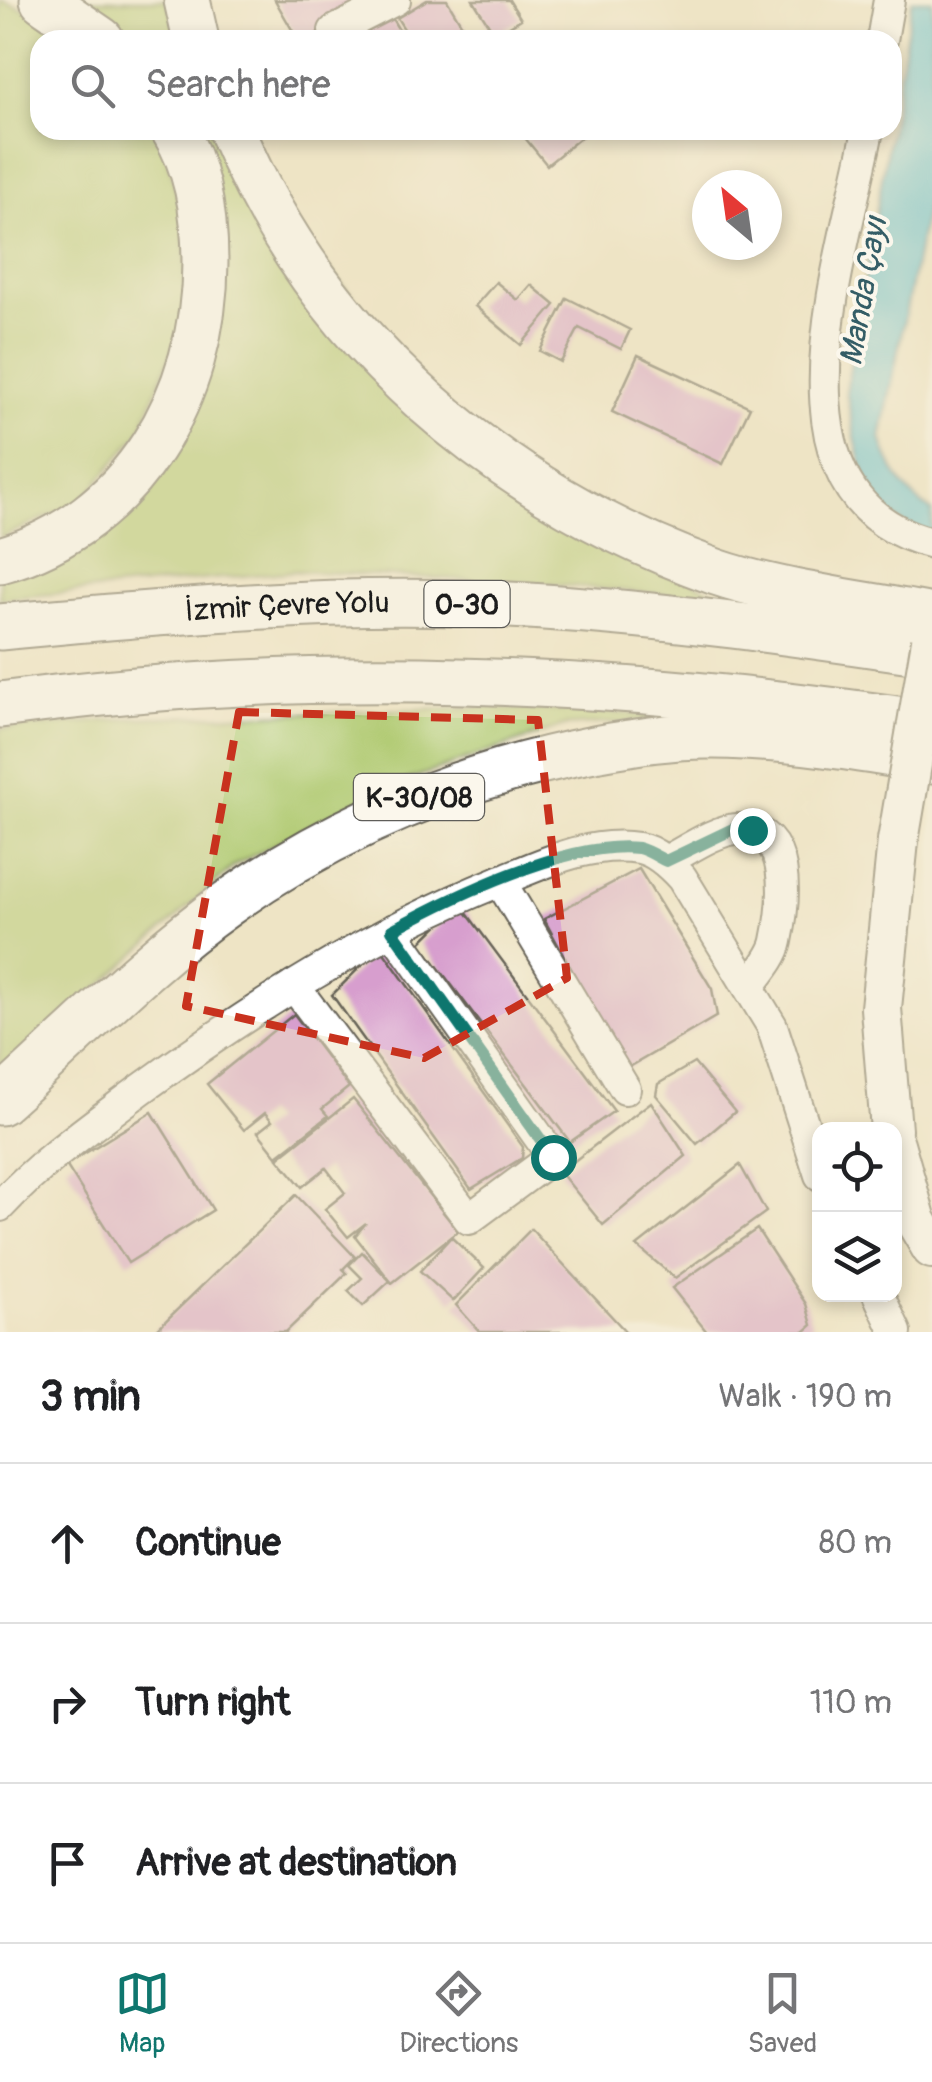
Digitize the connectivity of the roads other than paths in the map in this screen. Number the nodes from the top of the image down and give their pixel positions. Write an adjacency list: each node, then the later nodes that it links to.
1 (44, 0): 5 (highway)
2 (186, 0): 6 (highway)
3 (395, 0): 7 (street)
4 (889, 0): 8 (street)
5 (87, 30)
6 (194, 30)
7 (336, 30)
8 (884, 30)
9 (178, 140): 13 (highway)
10 (235, 140): 14 (highway)
11 (866, 140): 12 (street)
12 (932, 543)
13 (0, 560)
14 (932, 617)
15 (0, 627): 17 (highway, İzmir Çevre Yolu / O-30)
16 (932, 641): 28 (main road, bridge)
17 (932, 653)
18 (0, 706): 19 (highway)
19 (932, 724)
20 (932, 761): 27 (highway, K-30/08)
21 (666, 861): 22 (street); 25 (street); 25 (street)
22 (500, 881): 23 (street); 26 (street)
23 (392, 930): 24 (street); 24 (street)
24 (294, 986): 31 (street)
25 (749, 987): 29 (street)
26 (625, 1089)
27 (0, 1102)
28 (889, 1122)
29 (812, 1150)
30 (902, 1172): 32 (main road)
31 (0, 1206)
32 (932, 1248)
33 (882, 1302): 34 (street)
34 (896, 1332)

